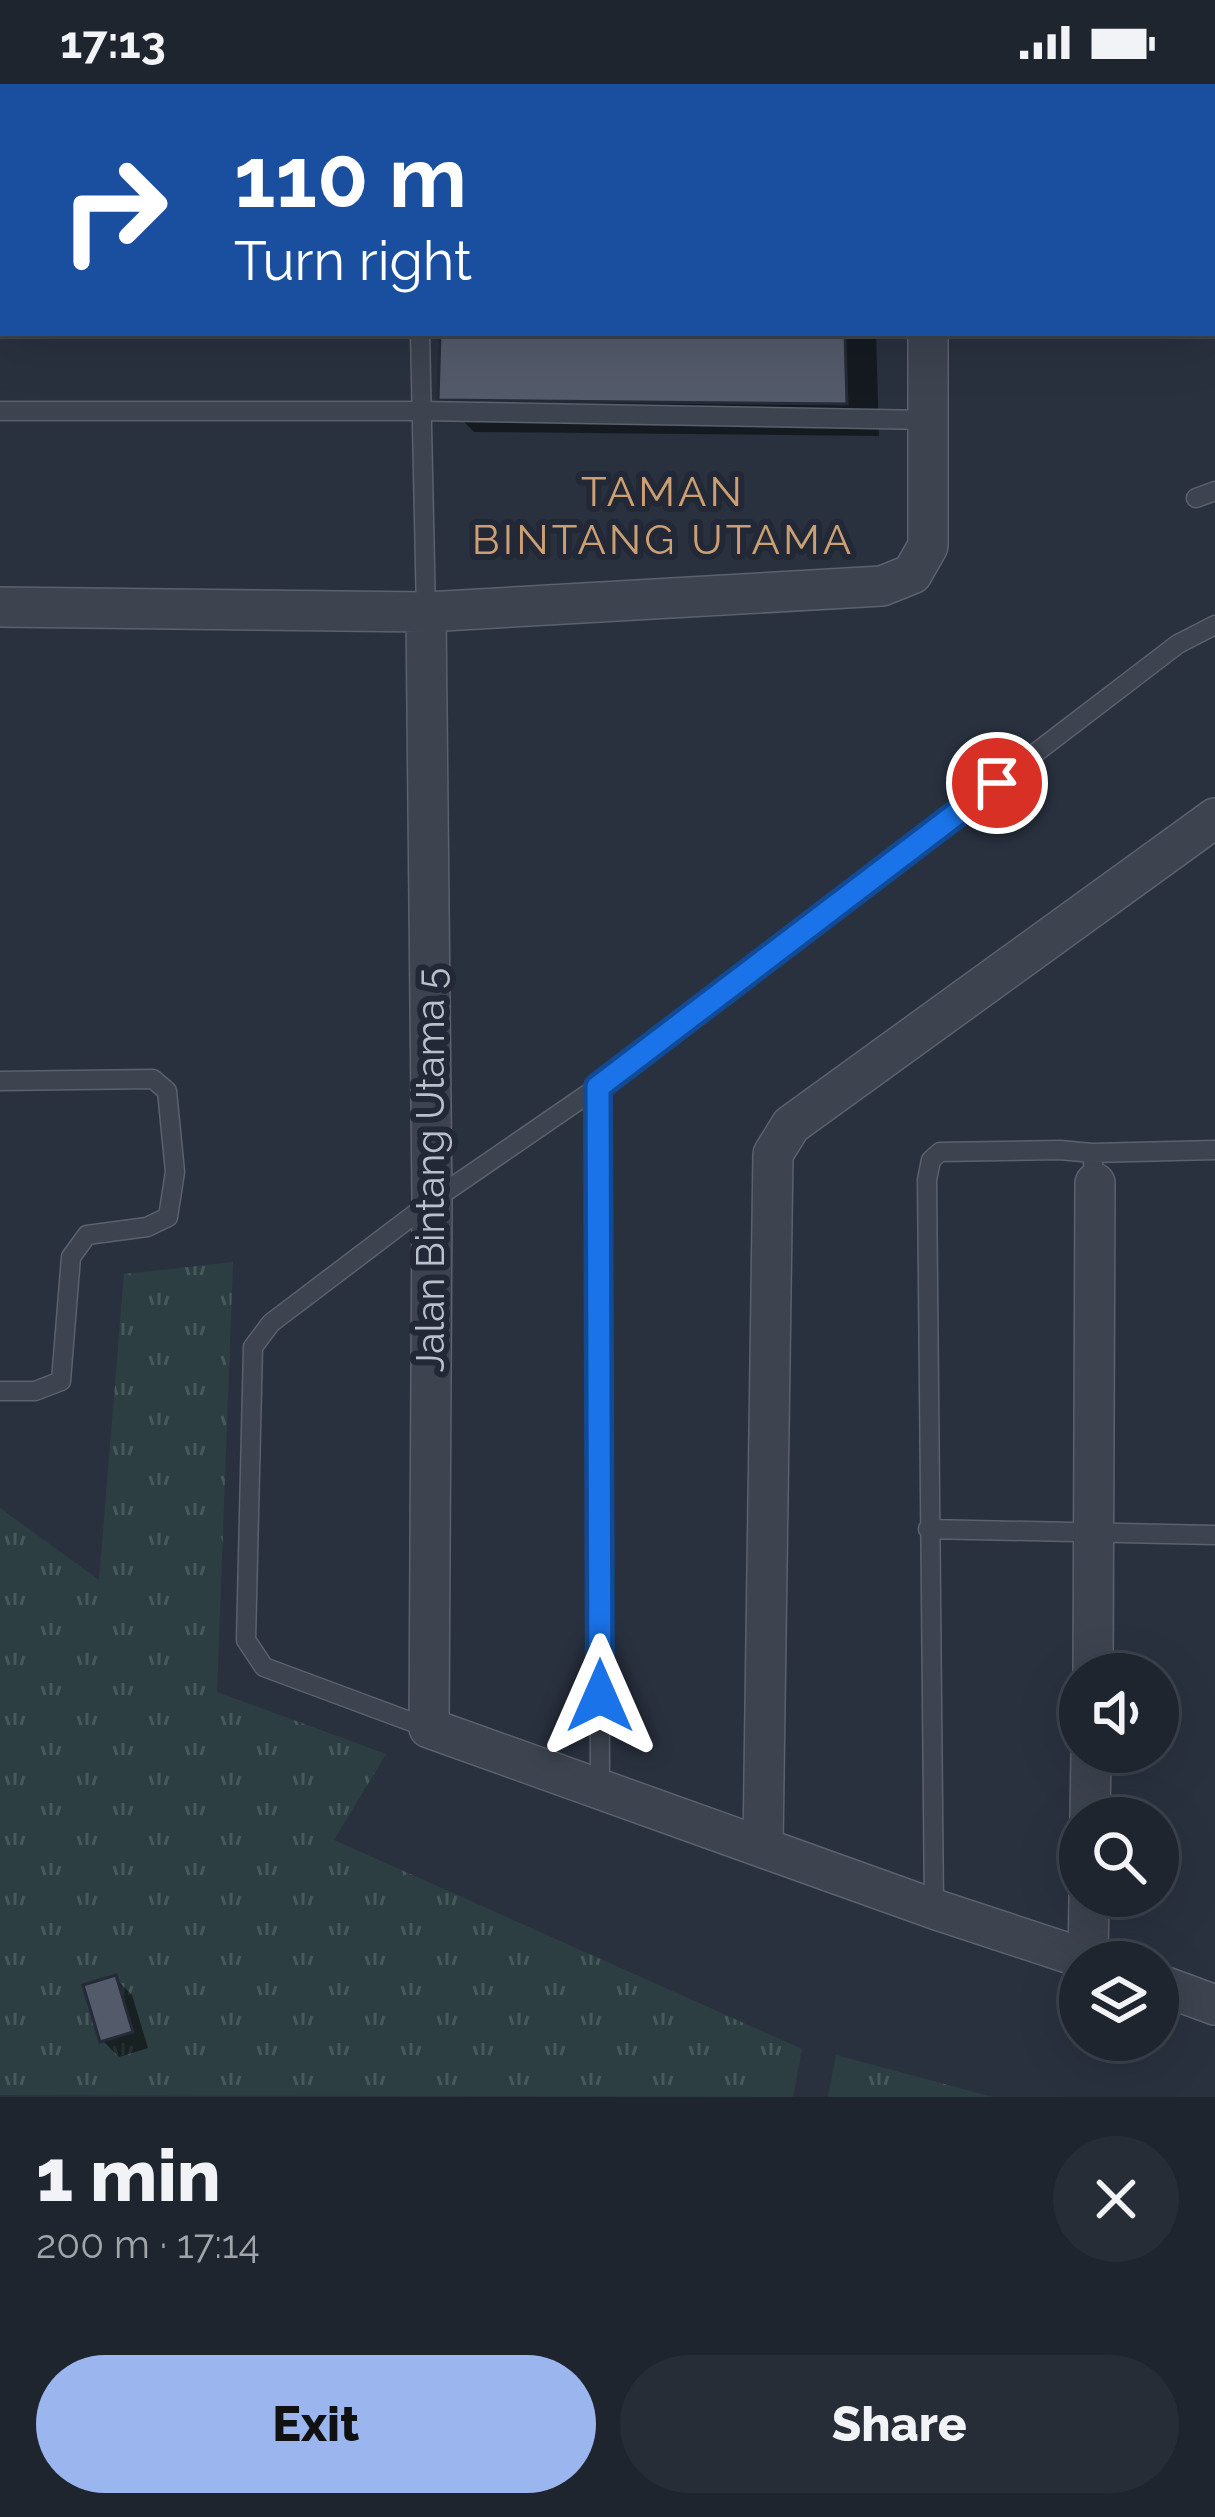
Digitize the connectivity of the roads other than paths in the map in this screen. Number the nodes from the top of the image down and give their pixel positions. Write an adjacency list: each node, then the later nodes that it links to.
1 (420, 336): 4 (lane)
2 (928, 336): 5 (street)
3 (0, 411): 4 (lane)
4 (422, 411): 5 (lane); 7 (lane)
5 (928, 420): 7 (street)
6 (0, 607): 7 (street)
7 (427, 612): 14 (street, Jalan Bintang Utama 5)
8 (1215, 625): 11 (lane)
9 (1215, 818): 22 (street)
10 (0, 1081): 15 (lane)
11 (598, 1087): 14 (lane); 21 (lane)
12 (1215, 1150): 13 (lane)
13 (1094, 1168): 16 (lane); 17 (street)
14 (432, 1202): 20 (street, Jalan Bintang Utama 5); 20 (lane)
15 (0, 1390)
16 (928, 1529): 17 (lane); 23 (lane)
17 (1095, 1531): 18 (lane); 19 (street)
18 (1215, 1535)
19 (1093, 1653)
20 (429, 1729): 21 (street)
21 (600, 1790): 22 (street)
22 (763, 1845): 23 (street)
23 (934, 1909): 24 (street)
24 (1059, 1950)
25 (1179, 1992): 26 (street)
26 (1215, 2005)

